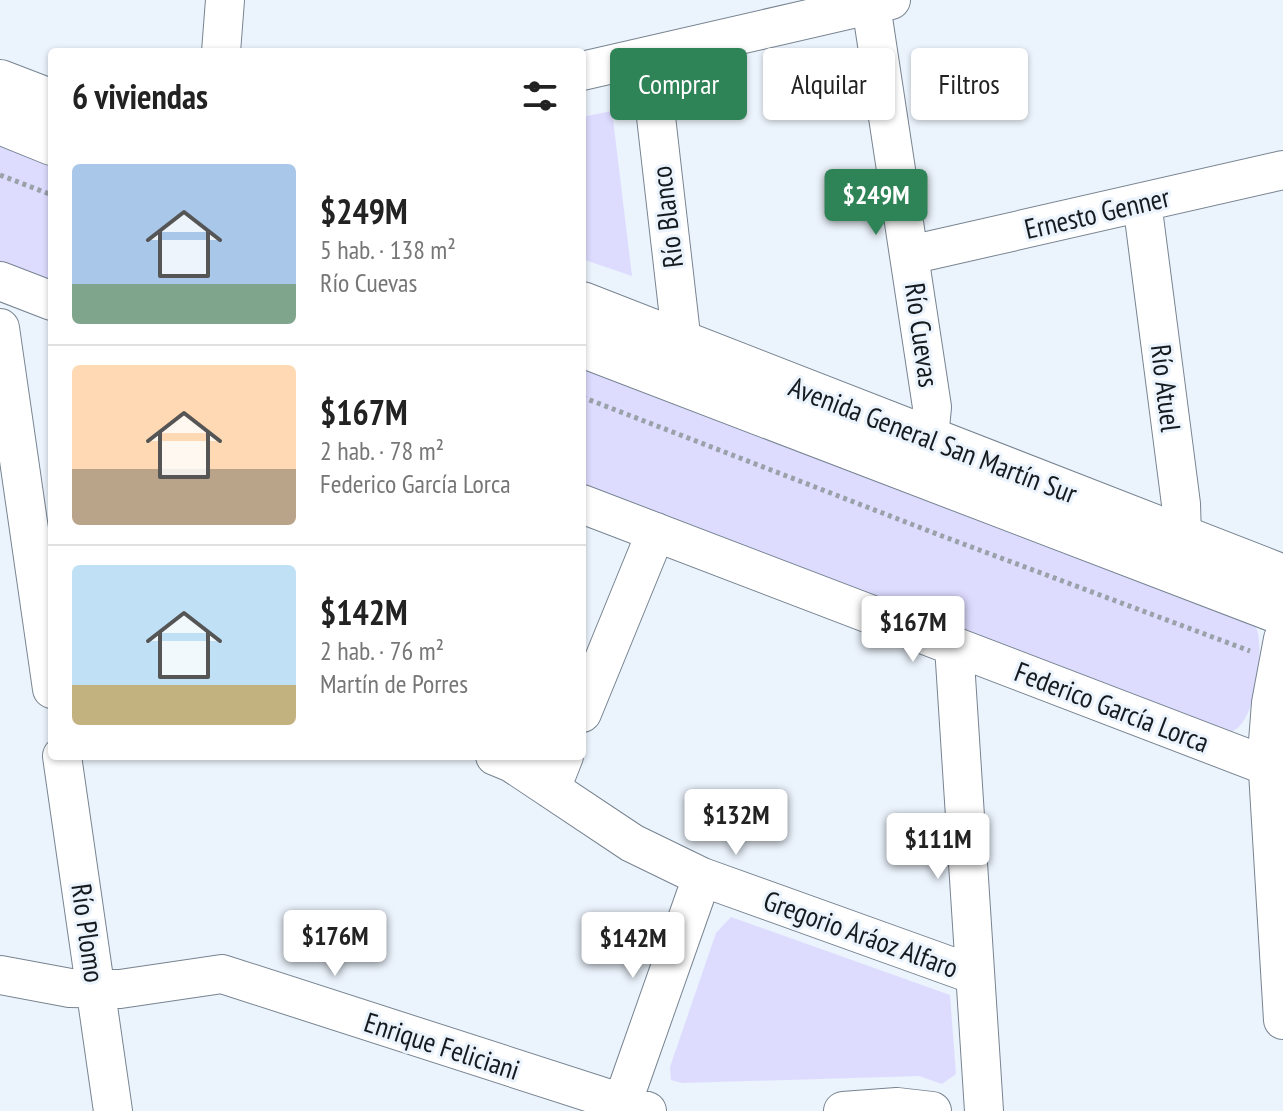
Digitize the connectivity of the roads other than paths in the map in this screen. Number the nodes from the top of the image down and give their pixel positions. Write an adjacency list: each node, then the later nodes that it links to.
1 (225, 0): 3 (street)
2 (881, 2): 4 (street); 14 (street, Río Cuevas)
3 (221, 48)
4 (683, 48)
5 (610, 65): 6 (street)
6 (586, 70)
7 (0, 82): 8 (main road)
8 (48, 100)
9 (656, 120): 20 (street, Río Blanco)
10 (0, 122): 11 (main road)
11 (48, 141)
12 (1283, 170): 13 (street, Ernesto Genner)
13 (1142, 202): 14 (street, Ernesto Genner); 24 (street, Río Atuel)
14 (910, 255): 21 (street, Río Cuevas)
15 (0, 281): 16 (street)
16 (48, 299)
17 (586, 306): 20 (main road, Avenida General San Martín Sur)
18 (0, 328): 29 (street)
19 (586, 346): 20 (main road, Avenida General San Martín Sur)
20 (672, 358): 21 (main road, Avenida General San Martín Sur)
21 (923, 456): 24 (main road, Avenida General San Martín Sur)
22 (586, 506): 23 (street, Federico García Lorca)
23 (656, 532): 27 (street, Federico García Lorca); 30 (street)
24 (1179, 555): 25 (main road, Avenida General San Martín Sur); 26 (main road, Avenida General San Martín Sur)
25 (1283, 577)
26 (1283, 613)
27 (954, 646): 33 (street, Federico García Lorca); 37 (street)
28 (1281, 650): 33 (street)
29 (48, 656)
30 (586, 703)
31 (63, 760): 38 (street, Río Plomo)
32 (505, 760): 34 (street, Gregorio Aráoz Alfaro)
33 (1275, 769): 39 (street)
34 (558, 773): 35 (street, Gregorio Aráoz Alfaro)
35 (702, 877): 37 (street, Gregorio Aráoz Alfaro); 40 (street)
36 (0, 975): 38 (street, Enrique Feliciani)
37 (975, 975): 44 (street)
38 (96, 989): 40 (street, Enrique Feliciani); 41 (street, Río Plomo)
39 (1283, 1020)
40 (635, 1108)
41 (113, 1111)
42 (843, 1111): 43 (street)
43 (932, 1111)
44 (984, 1111)

